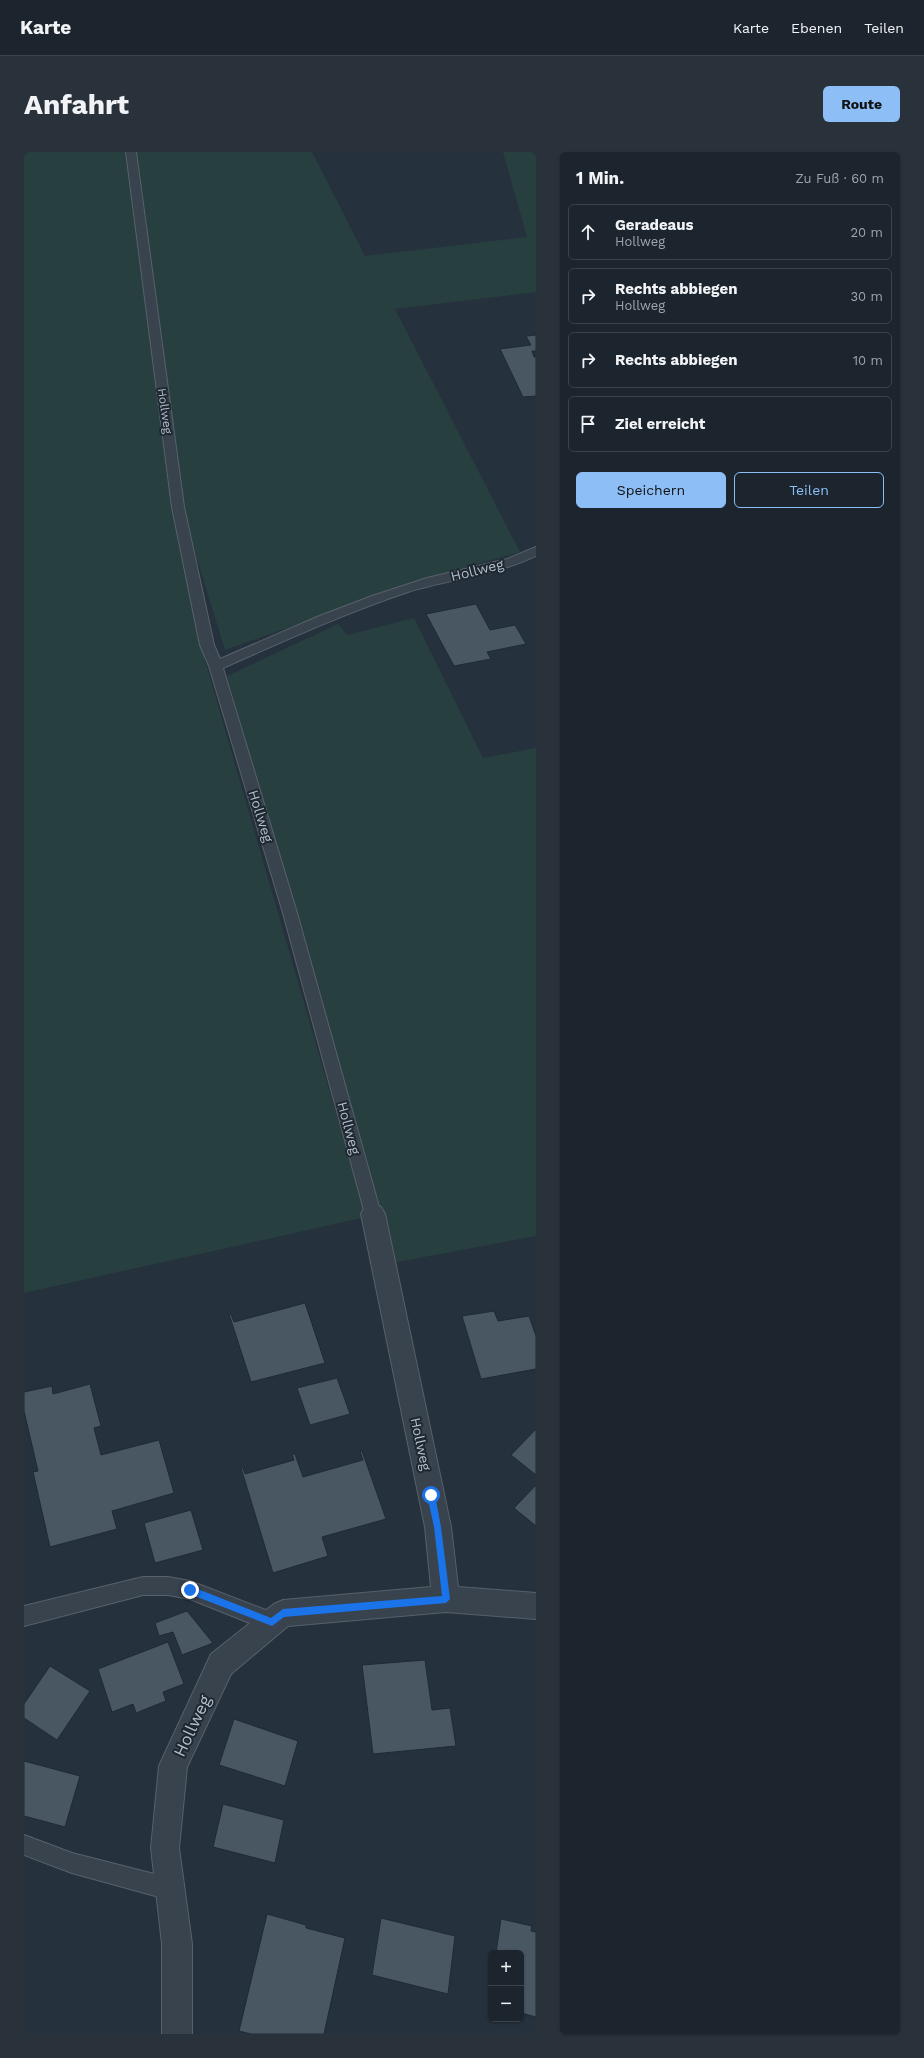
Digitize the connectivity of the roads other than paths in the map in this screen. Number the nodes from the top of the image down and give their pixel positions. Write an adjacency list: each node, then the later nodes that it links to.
1 (131, 152): 3 (lane, Hollweg)
2 (536, 551): 3 (lane, Hollweg)
3 (216, 666): 4 (lane, Hollweg)
4 (373, 1214): 5 (street, Hollweg)
5 (446, 1599): 6 (street, Hollweg); 8 (street, Hollweg)
6 (536, 1606)
7 (24, 1616): 8 (lane)
8 (272, 1622): 10 (street, Hollweg)
9 (24, 1845): 10 (lane)
10 (170, 1889): 11 (street, Hollweg)
11 (177, 2034)

